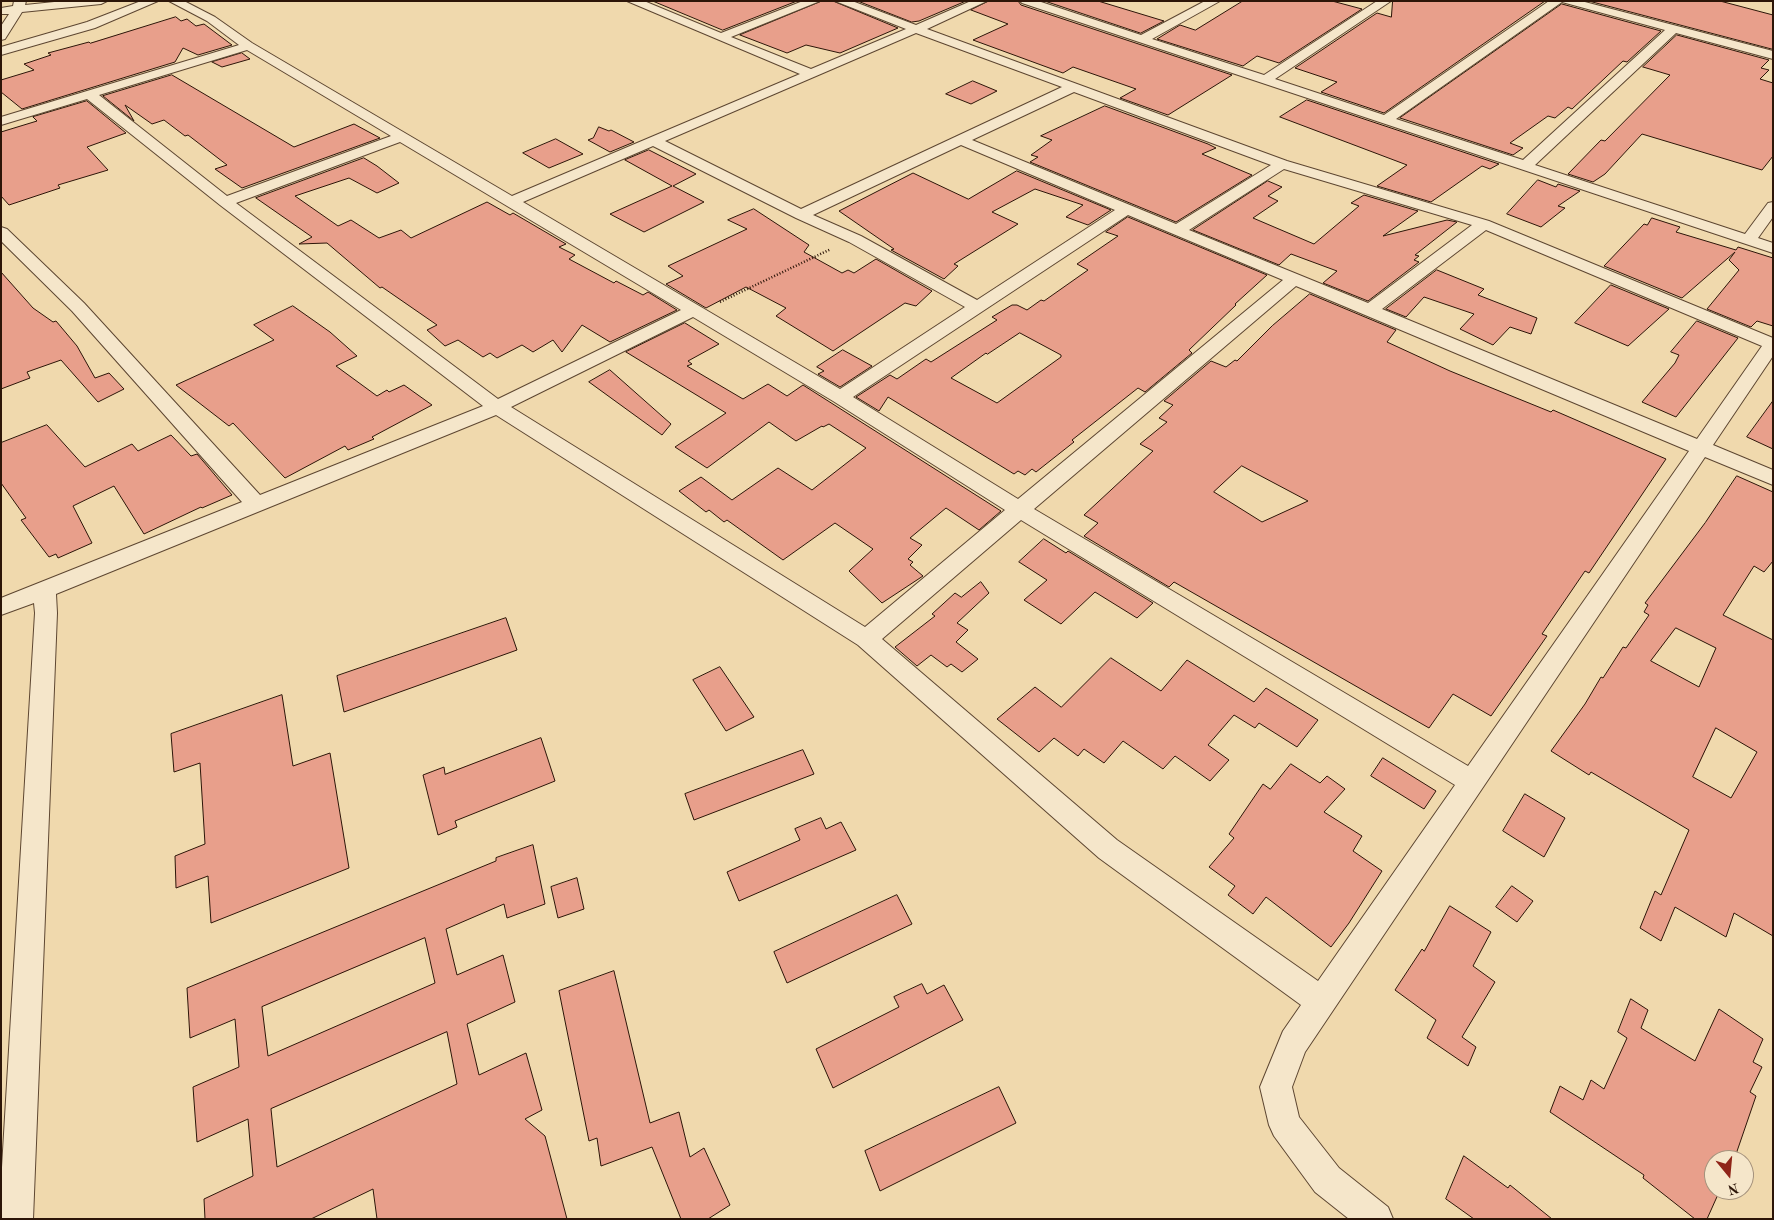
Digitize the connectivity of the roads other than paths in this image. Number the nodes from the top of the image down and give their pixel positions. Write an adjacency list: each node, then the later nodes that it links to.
1 (101, 1): 13 (street)
2 (152, 1): 21 (street)
3 (175, 1): 20 (street)
4 (633, 1): 18 (street)
5 (814, 1): 18 (street)
6 (841, 1): 15 (street)
7 (982, 1): 15 (street)
8 (1026, 1): 19 (street)
9 (1214, 1): 19 (street)
10 (1385, 1): 24 (street)
11 (1557, 1): 27 (street)
12 (1567, 1): 16 (street)
13 (19, 5): 14 (street); 17 (street)
14 (1, 11)
15 (918, 29): 23 (street); 25 (street)
16 (1673, 29): 22 (street); 33 (street)
17 (1, 36)
18 (720, 37): 23 (street)
19 (1140, 40): 24 (street)
20 (248, 46): 26 (street); 29 (street)
21 (1, 51)
22 (1773, 55)
23 (812, 74): 31 (street)
24 (1264, 81): 27 (street)
25 (1073, 87): 30 (street); 32 (street)
26 (89, 94): 28 (street); 34 (street)
27 (1385, 120): 33 (street)
28 (1, 121)
29 (402, 137): 34 (street); 35 (street)
30 (960, 140): 37 (street); 38 (street)
31 (654, 141): 35 (street); 38 (street)
32 (1282, 164): 39 (street); 40 (street)
33 (1525, 166): 42 (street)
34 (225, 202): 50 (street)
35 (511, 202): 46 (street)
36 (1773, 206): 42 (street)
37 (1127, 209): 40 (street); 45 (street)
38 (801, 215): 45 (street)
39 (1484, 224): 47 (street); 48 (street)
40 (1178, 230): 44 (street)
41 (1, 232): 53 (street)
42 (1748, 240): 43 (street)
43 (1773, 248)
44 (1294, 278): 47 (street); 54 (street)
45 (977, 307): 49 (street)
46 (694, 310): 49 (street); 50 (street)
47 (1370, 310): 51 (street)
48 (1772, 344): 51 (street)
49 (840, 397): 54 (street)
50 (497, 407): 53 (street); 57 (street)
51 (1701, 448): 52 (street); 58 (street)
52 (1773, 478)
53 (257, 505): 55 (street)
54 (1020, 510): 57 (street); 58 (street)
55 (45, 590): 56 (street); 60 (street)
56 (1, 606)
57 (866, 639): 59 (street)
58 (1473, 782): 59 (street)
59 (1322, 1002): 61 (street)
60 (16, 1219)
61 (1376, 1219)

